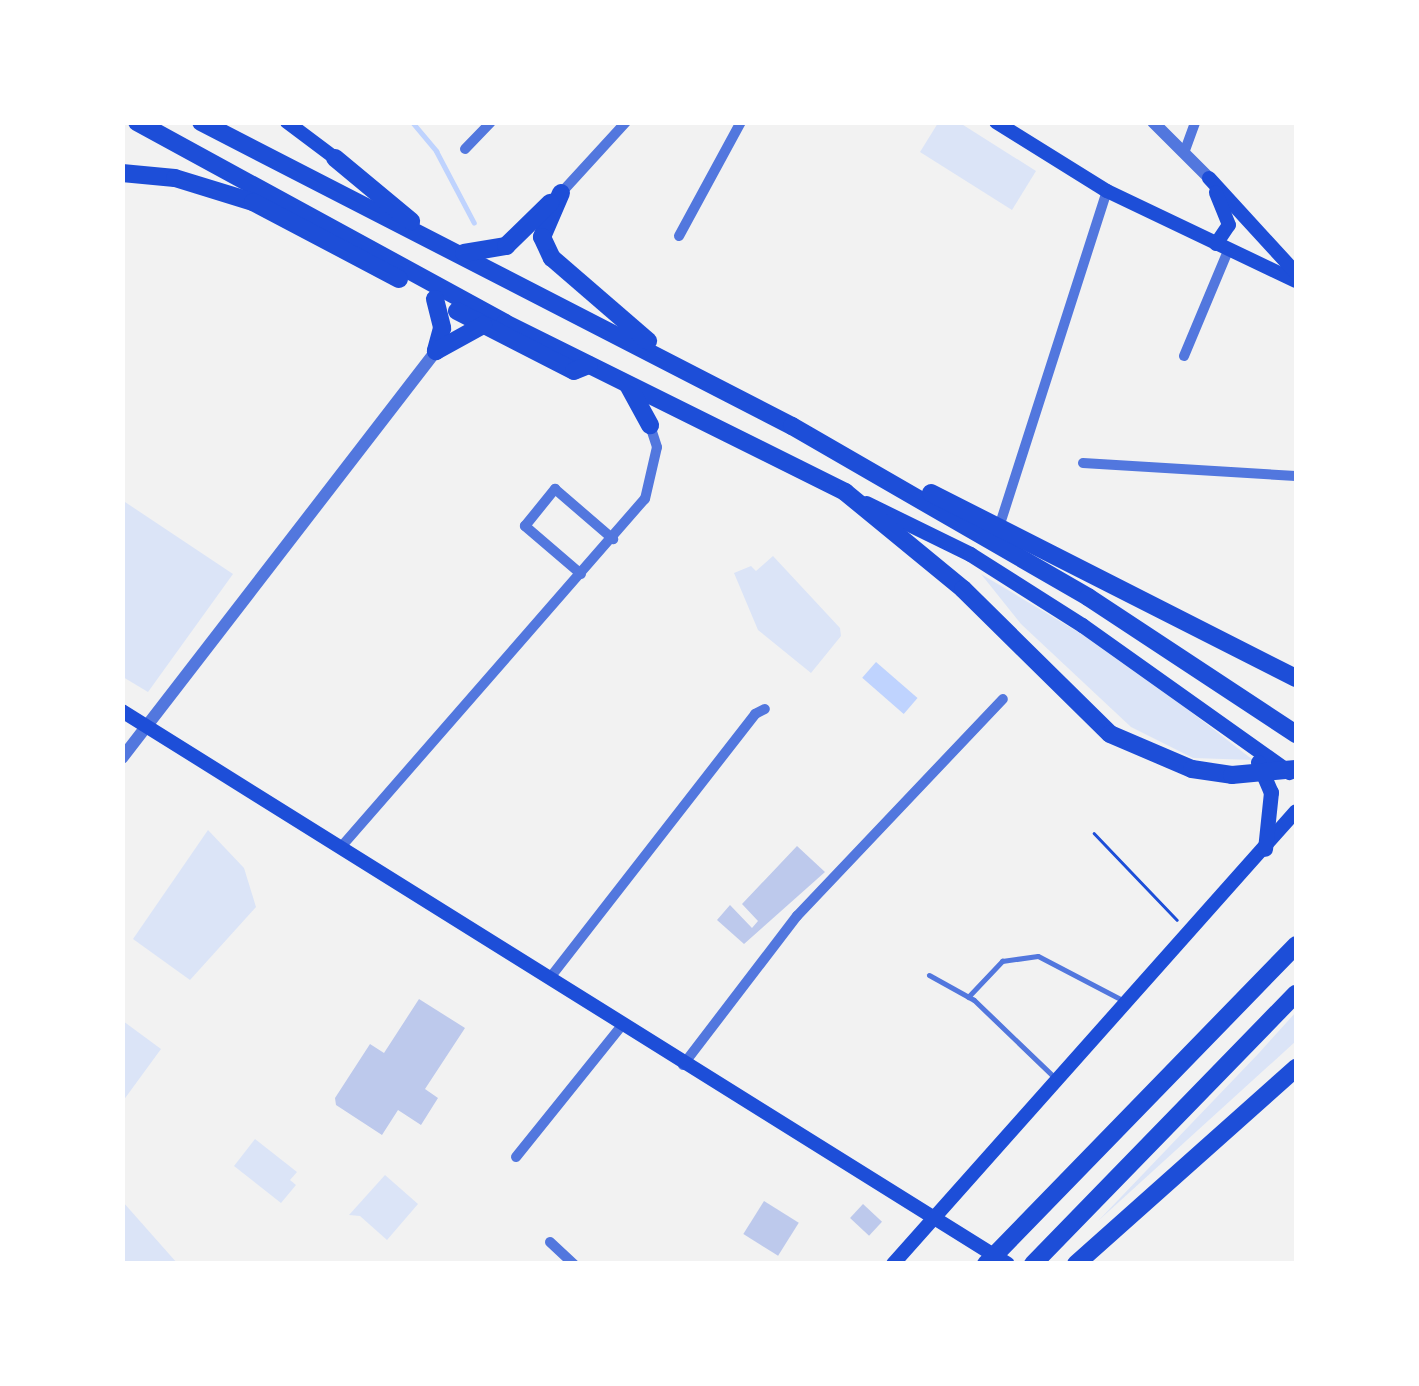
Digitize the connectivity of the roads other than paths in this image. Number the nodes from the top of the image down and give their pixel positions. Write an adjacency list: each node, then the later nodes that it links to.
1 (137, 122): 27 (highway)
2 (202, 122): 17 (highway)
3 (287, 122): 12 (main road)
4 (491, 122): 10 (street)
5 (626, 122): 16 (street)
6 (740, 122): 18 (street)
7 (996, 122): 15 (main road)
8 (1153, 122): 11 (street)
9 (1194, 122): 11 (street)
10 (465, 149)
11 (1184, 153): 14 (street)
12 (335, 158): 17 (highway)
13 (122, 173): 23 (highway)
14 (1208, 178): 19 (main road); 21 (main road)
15 (1107, 191): 19 (main road); 35 (street)
16 (561, 193): 20 (highway); 28 (highway)
17 (425, 236): 20 (highway)
18 (679, 236)
19 (1222, 248): 22 (main road); 26 (street)
20 (460, 253): 28 (highway)
21 (1296, 273)
22 (1296, 280)
23 (435, 299): 24 (highway); 25 (highway)
24 (484, 325): 25 (highway); 27 (highway)
25 (436, 351): 43 (street)
26 (1184, 356)
27 (589, 365): 29 (highway)
28 (678, 365): 31 (highway)
29 (627, 384): 30 (highway); 34 (highway)
30 (650, 425): 36 (street)
31 (830, 448): 35 (highway); 44 (highway)
32 (1082, 463): 33 (street)
33 (1296, 476)
34 (844, 492): 42 (main road); 46 (highway)
35 (1000, 524): 38 (highway)
36 (613, 538): 37 (street); 37 (street)
37 (581, 574): 49 (street)
38 (1296, 678)
39 (1003, 699): 60 (street)
40 (766, 709): 54 (street)
41 (122, 711): 43 (main road)
42 (1221, 723): 47 (main road); 50 (main road)
43 (147, 726): 45 (street); 49 (main road)
44 (1296, 734)
45 (122, 758)
46 (1296, 769)
47 (1296, 777)
48 (1296, 811): 50 (main road)
49 (341, 846): 54 (main road)
50 (1265, 849): 57 (main road)
51 (1296, 934): 58 (highway)
52 (1296, 945): 58 (highway)
53 (929, 975): 56 (lane)
54 (549, 979): 59 (main road)
55 (1296, 994): 70 (highway)
56 (968, 996): 57 (lane); 62 (lane)
57 (1125, 1002): 62 (main road)
58 (1235, 1008): 68 (highway)
59 (622, 1025): 60 (main road); 63 (street)
60 (684, 1065): 64 (main road)
61 (1296, 1068): 71 (highway)
62 (1057, 1080): 64 (main road)
63 (516, 1158)
64 (932, 1215): 67 (main road); 69 (main road)
65 (550, 1242): 66 (street)
66 (574, 1264)
67 (893, 1264)
68 (986, 1264)
69 (1008, 1264)
70 (1033, 1264)
71 (1076, 1264)

